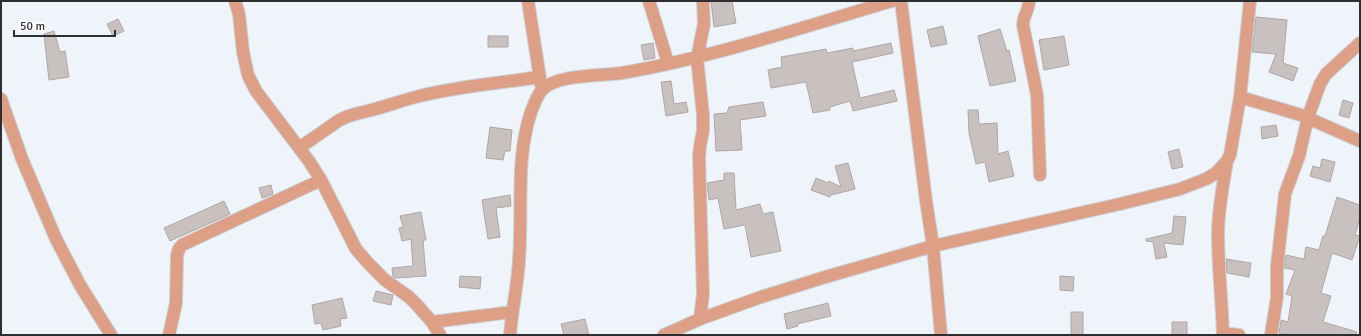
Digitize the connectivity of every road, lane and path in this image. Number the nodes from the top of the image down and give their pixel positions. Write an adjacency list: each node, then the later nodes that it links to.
1 (236, 1): 18 (street)
2 (528, 1): 12 (street)
3 (648, 1): 11 (street)
4 (704, 1): 10 (street)
5 (892, 1): 10 (street)
6 (901, 1): 22 (street)
7 (1029, 1): 20 (street)
8 (1250, 1): 14 (street)
9 (1360, 43): 16 (street)
10 (697, 58): 11 (street); 24 (street)
11 (668, 63): 13 (street)
12 (540, 77): 13 (street); 18 (street)
13 (542, 90): 23 (street)
14 (1240, 97): 16 (street); 19 (street)
15 (1, 99): 28 (street)
16 (1308, 117): 17 (street); 34 (street)
17 (1360, 140)
18 (299, 148): 21 (street)
19 (1227, 161): 22 (street); 27 (street)
20 (1040, 175)
21 (321, 180): 25 (street); 29 (street)
22 (933, 246): 24 (street); 32 (street)
23 (512, 312): 25 (street); 31 (street)
24 (700, 319): 26 (street)
25 (432, 322): 30 (street)
26 (669, 334)
27 (1223, 334): 33 (street)
28 (111, 335)
29 (169, 335)
30 (440, 335)
31 (510, 335)
32 (941, 335)
33 (1239, 335)
34 (1271, 335)

